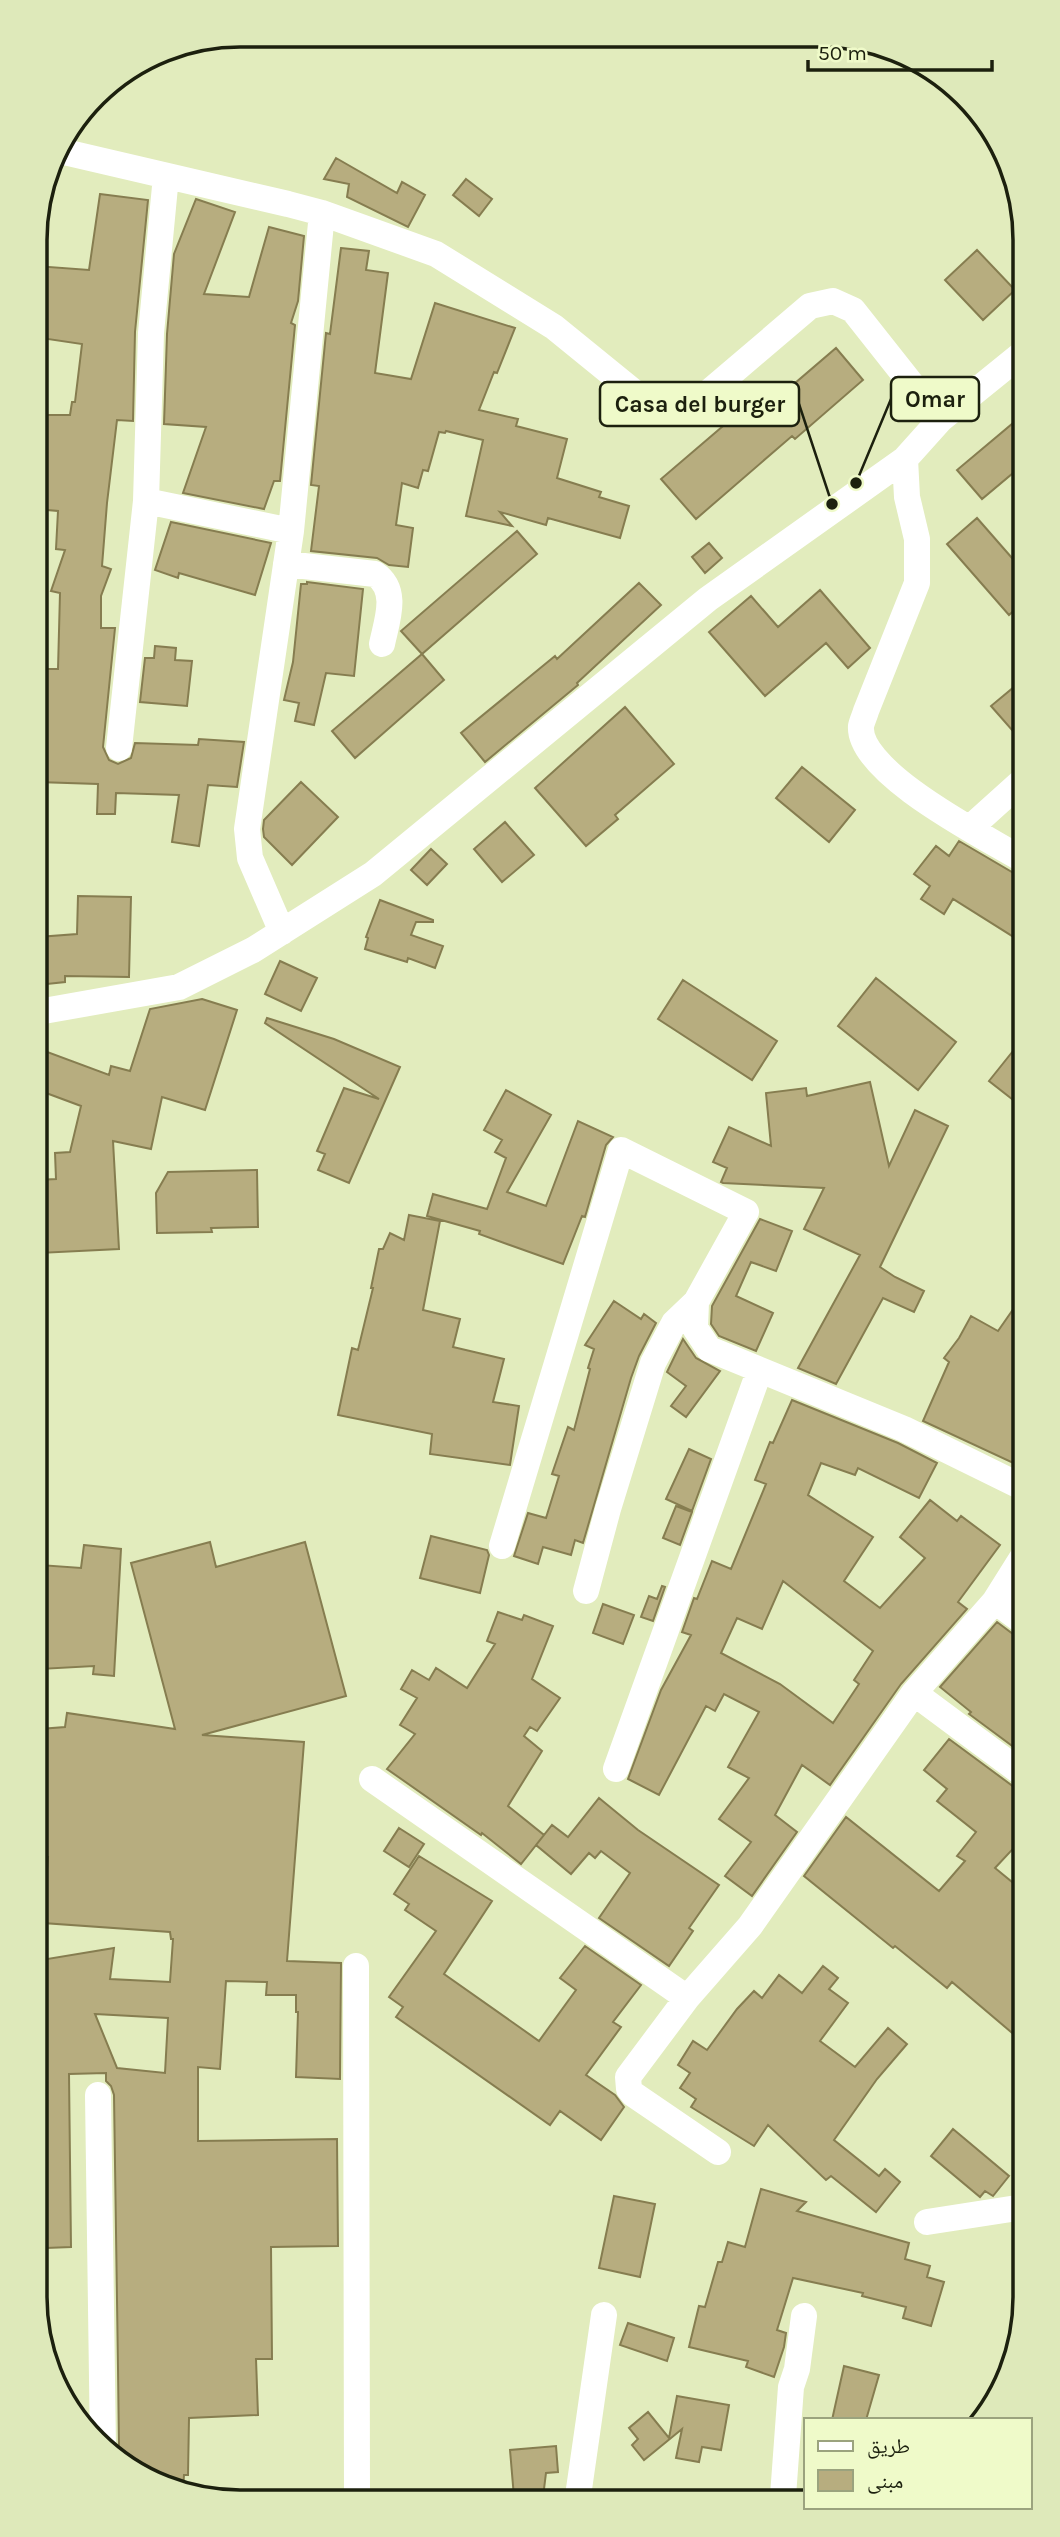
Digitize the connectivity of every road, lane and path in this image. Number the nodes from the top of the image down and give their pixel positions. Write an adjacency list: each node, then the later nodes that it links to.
1 (68, 153): 2 (street)
2 (166, 176): 3 (street); 7 (street)
3 (322, 213): 5 (street); 8 (street)
4 (1013, 361): 5 (street)
5 (940, 420): 6 (street)
6 (905, 459): 13 (street); 15 (street)
7 (146, 500): 8 (street); 11 (street)
8 (291, 531): 9 (street)
9 (286, 564): 10 (street); 15 (street)
10 (382, 644)
11 (119, 748)
12 (1013, 790): 13 (street)
13 (970, 828): 14 (street)
14 (1013, 854)
15 (282, 932): 16 (street)
16 (48, 1010)
17 (696, 1302): 18 (street); 20 (street); 22 (street)
18 (760, 1372): 19 (street); 27 (street)
19 (1012, 1482)
20 (502, 1546)
21 (1012, 1573): 23 (street)
22 (586, 1591)
23 (995, 1601): 24 (street); 25 (street)
24 (1012, 1613)
25 (914, 1693): 26 (street); 30 (street)
26 (1012, 1766)
27 (616, 1769)
28 (373, 1779): 30 (street)
29 (356, 1966): 38 (street)
30 (687, 1998): 32 (street)
31 (98, 2095): 37 (street)
32 (718, 2152)
33 (1012, 2209): 34 (street)
34 (927, 2222)
35 (604, 2315): 39 (street)
36 (804, 2316): 40 (street)
37 (103, 2432)
38 (357, 2490)
39 (579, 2490)
40 (783, 2490)

